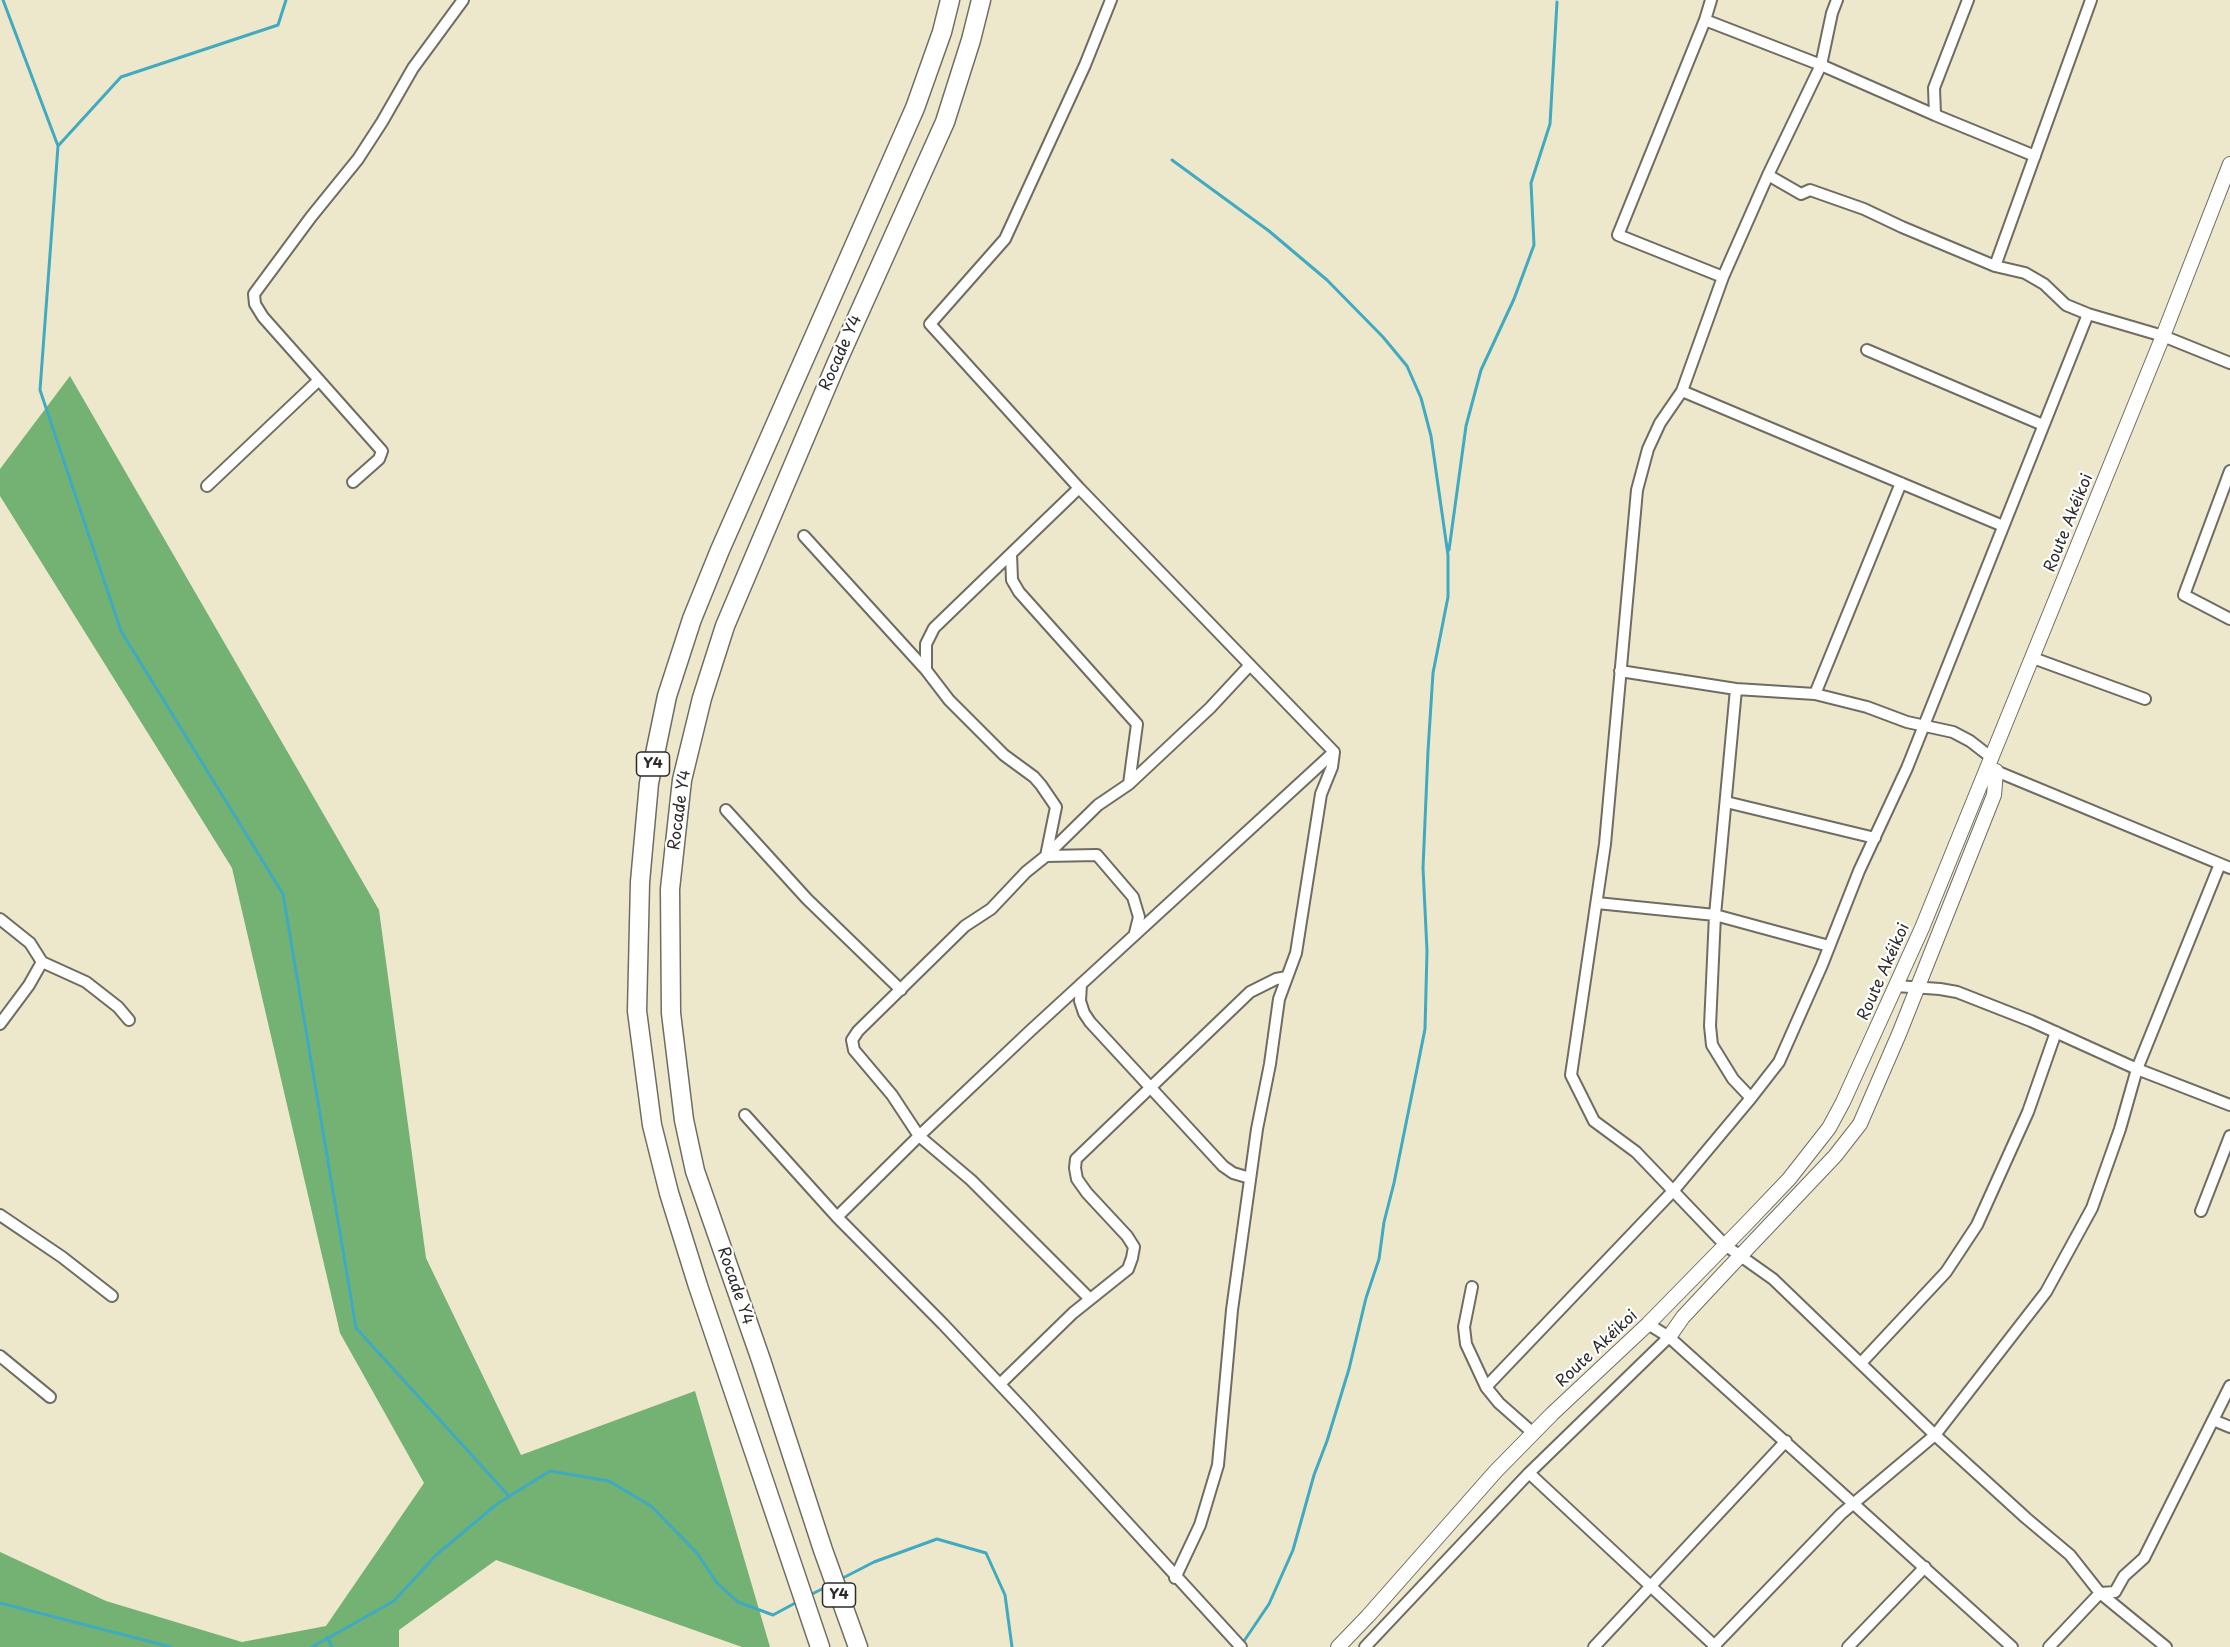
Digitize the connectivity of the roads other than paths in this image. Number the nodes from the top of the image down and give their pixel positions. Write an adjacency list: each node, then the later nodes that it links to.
1 (463, 0): 21 (street)
2 (950, 0): 102 (highway, Rocade Y4 / Y4)
3 (981, 0): 99 (highway, Rocade Y4 / Y4)
4 (1111, 0): 28 (street)
5 (1711, 0): 9 (street)
6 (1837, 0): 10 (street)
7 (1968, 0): 11 (street)
8 (2091, 0): 12 (street)
9 (1705, 20): 10 (street); 16 (street)
10 (1821, 64): 11 (street); 14 (street)
11 (1935, 116): 12 (street)
12 (2035, 156): 15 (street)
13 (2230, 164): 18 (street, Route Akéikoi)
14 (1768, 175): 15 (street); 16 (street)
15 (1995, 266): 17 (street)
16 (1723, 277): 22 (street)
17 (2088, 314): 18 (street); 23 (street)
18 (2163, 336): 20 (street); 33 (street, Route Akéikoi)
19 (1867, 350): 23 (street)
20 (2230, 363)
21 (319, 380): 25 (street); 27 (street)
22 (1682, 391): 26 (street); 36 (street)
23 (2043, 425): 29 (street)
24 (2230, 471): 32 (street)
25 (353, 482)
26 (1901, 483): 29 (street); 38 (street)
27 (207, 486)
28 (1079, 488): 31 (street); 34 (street)
29 (2002, 526): 40 (street)
30 (804, 536): 35 (street)
31 (1011, 554): 35 (street); 43 (street)
32 (2230, 620)
33 (2033, 657): 39 (street); 42 (street, Route Akéikoi)
34 (1250, 665): 41 (street); 43 (street)
35 (926, 670): 47 (street)
36 (1620, 671): 37 (street); 49 (street)
37 (1736, 689): 38 (street); 44 (street)
38 (1815, 694): 40 (street)
39 (2145, 699)
40 (1922, 726): 42 (street); 46 (street)
41 (1334, 752): 52 (street); 55 (street)
42 (1992, 766): 48 (street); 57 (street, Route Akéikoi); 58 (street, Route Akéikoi)
43 (1129, 784): 47 (street)
44 (1726, 802): 46 (street); 50 (street)
45 (726, 810): 59 (street)
46 (1875, 837): 53 (street)
47 (1046, 856): 52 (street); 59 (street)
48 (2225, 866): 63 (street)
49 (1597, 903): 50 (street); 71 (street)
50 (1715, 915): 53 (street); 65 (street)
51 (0, 919): 54 (street)
52 (1136, 933): 56 (street)
53 (1829, 946): 65 (street)
54 (42, 962): 60 (street); 61 (street)
55 (1287, 977): 64 (street); 70 (street)
56 (1082, 984): 64 (street); 68 (street)
57 (1896, 986): 58 (street); 75 (street, Route Akéikoi)
58 (1917, 989): 62 (street); 76 (street, Route Akéikoi)
59 (901, 990): 68 (street)
60 (129, 1020)
61 (0, 1024)
62 (2056, 1032): 63 (street); 83 (street)
63 (2137, 1069): 66 (street); 91 (street)
64 (1151, 1089): 70 (street); 79 (street)
65 (1751, 1098): 71 (street)
66 (2230, 1105)
67 (745, 1115): 74 (street)
68 (919, 1136): 74 (street); 79 (street)
69 (2230, 1136): 72 (street)
70 (1250, 1178): 96 (street)
71 (1674, 1190): 75 (street); 86 (street)
72 (2201, 1211)
73 (0, 1215): 78 (street)
74 (837, 1217): 84 (street)
75 (1725, 1245): 76 (street); 80 (street, Route Akéikoi)
76 (1739, 1257): 81 (street, Route Akéikoi); 83 (street)
77 (1472, 1287): 86 (street)
78 (112, 1296)
79 (1090, 1299): 84 (street)
80 (1648, 1324): 81 (street); 90 (street, Route Akéikoi)
81 (1669, 1336): 92 (street); 93 (street)
82 (0, 1356): 87 (street)
83 (1861, 1363): 91 (street)
84 (1000, 1384): 96 (street)
85 (2230, 1386): 88 (street)
86 (1486, 1387): 90 (street)
87 (50, 1396)
88 (2213, 1420): 89 (street); 98 (street)
89 (2230, 1427)
90 (1533, 1433): 103 (street, Route Akéikoi)
91 (1935, 1435): 94 (street); 98 (street)
92 (1785, 1441): 94 (street); 97 (street)
93 (1529, 1473): 97 (street); 104 (street)
94 (1854, 1502): 95 (street); 101 (street)
95 (1925, 1567): 106 (street); 107 (street)
96 (1175, 1578): 100 (street)
97 (1650, 1586): 101 (street); 105 (street)
98 (2100, 1593): 108 (street); 109 (street)
99 (856, 1643)
100 (1235, 1645)
101 (1714, 1646)
102 (820, 1647)
103 (1338, 1647)
104 (1365, 1647)
105 (1594, 1647)
106 (1848, 1647)
107 (2012, 1647)
108 (2049, 1647)
109 (2166, 1647)

